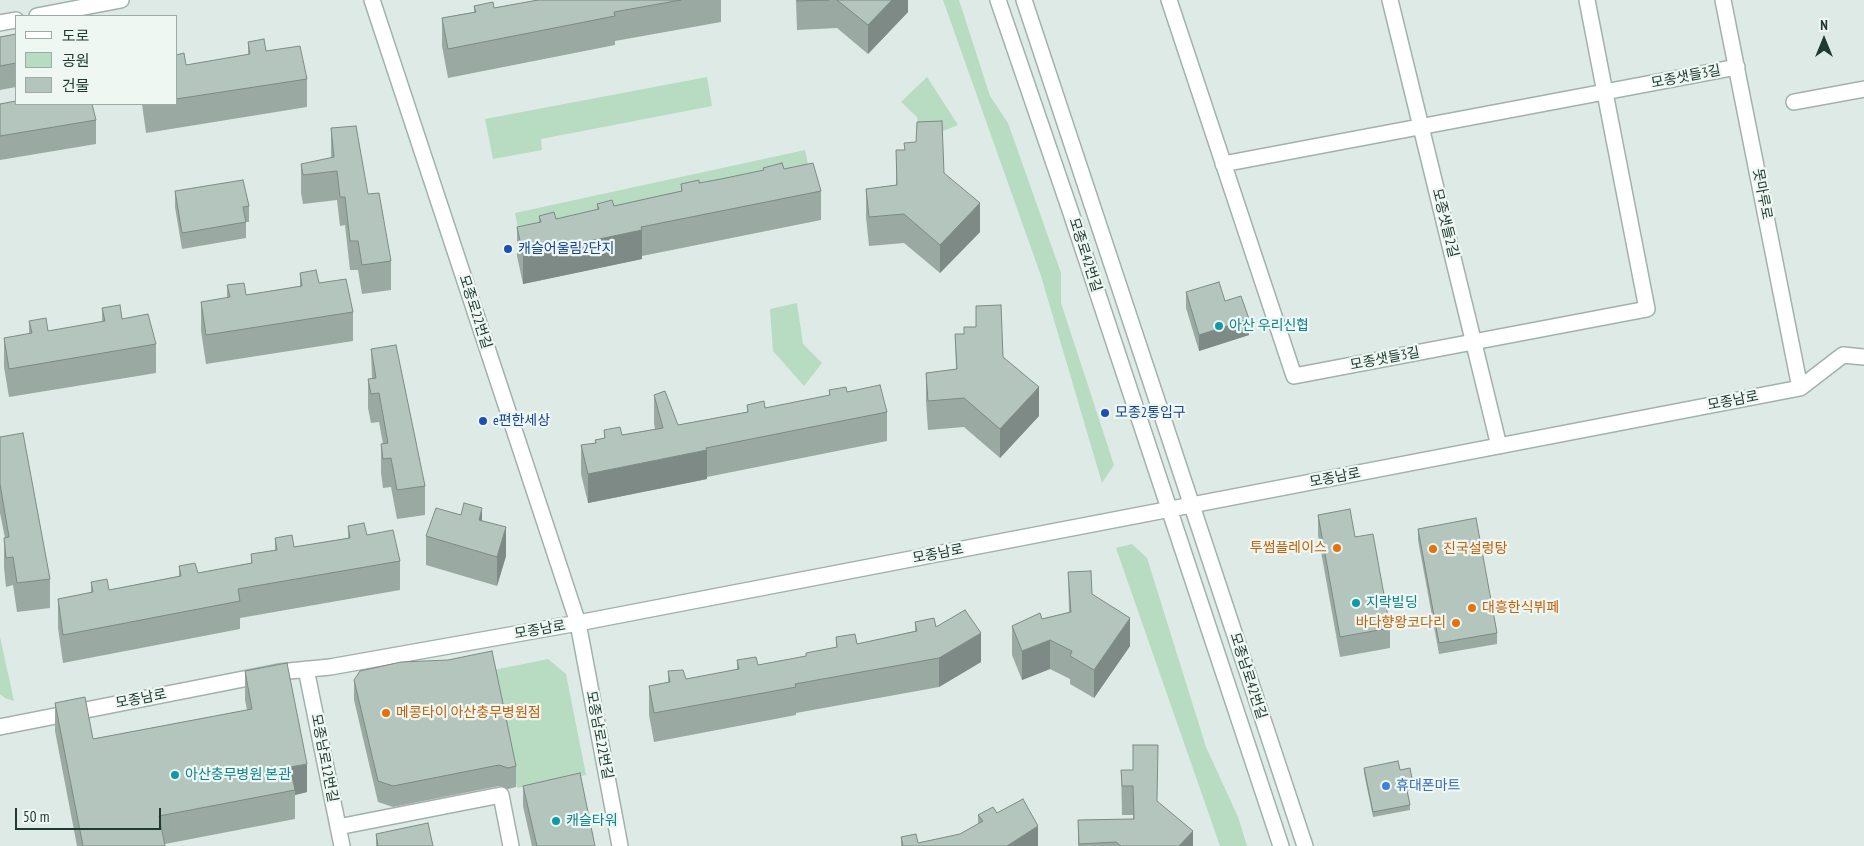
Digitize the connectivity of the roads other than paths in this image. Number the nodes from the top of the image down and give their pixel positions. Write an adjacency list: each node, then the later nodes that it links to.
1 (121, 0): 9 (street)
2 (372, 0): 24 (street, 모종로22번길)
3 (998, 0): 23 (street, 모종로42번길)
4 (1024, 0): 22 (street, 모종로42번길)
5 (1169, 0): 17 (street, 모종샛들3길)
6 (1390, 0): 16 (street, 모종샛들2길)
7 (1587, 0): 14 (street, 모종샛들3길)
8 (1723, 0): 12 (street, 못마루로)
9 (42, 15)
10 (15, 20): 11 (street)
11 (0, 24)
12 (1737, 67): 14 (street, 모종샛들3길); 20 (street, 못마루로)
13 (1864, 89): 15 (street)
14 (1605, 92): 16 (street); 18 (street, 모종샛들3길)
15 (1794, 102)
16 (1421, 126): 17 (street); 18 (street, 모종샛들2길)
17 (1224, 164): 18 (street, 모종샛들3길)
18 (1474, 342): 21 (street, 모종샛들2길)
19 (1864, 357): 20 (street, 모종남로)
20 (1800, 388): 21 (street, 모종남로)
21 (1499, 446): 22 (street, 모종남로)
22 (1191, 506): 23 (street, 모종남로); 32 (street, 모종남로42번길)
23 (1169, 510): 24 (street, 모종남로); 31 (street, 모종남로42번길)
24 (578, 624): 25 (street, 모종남로); 30 (street, 모종남로22번길)
25 (306, 669): 26 (street, 모종남로); 27 (street, 모종남로12번길)
26 (0, 727)
27 (338, 828): 28 (street, 모종남로12번길); 29 (street)
28 (342, 846)
29 (511, 846)
30 (620, 846)
31 (1281, 846)
32 (1305, 846)

